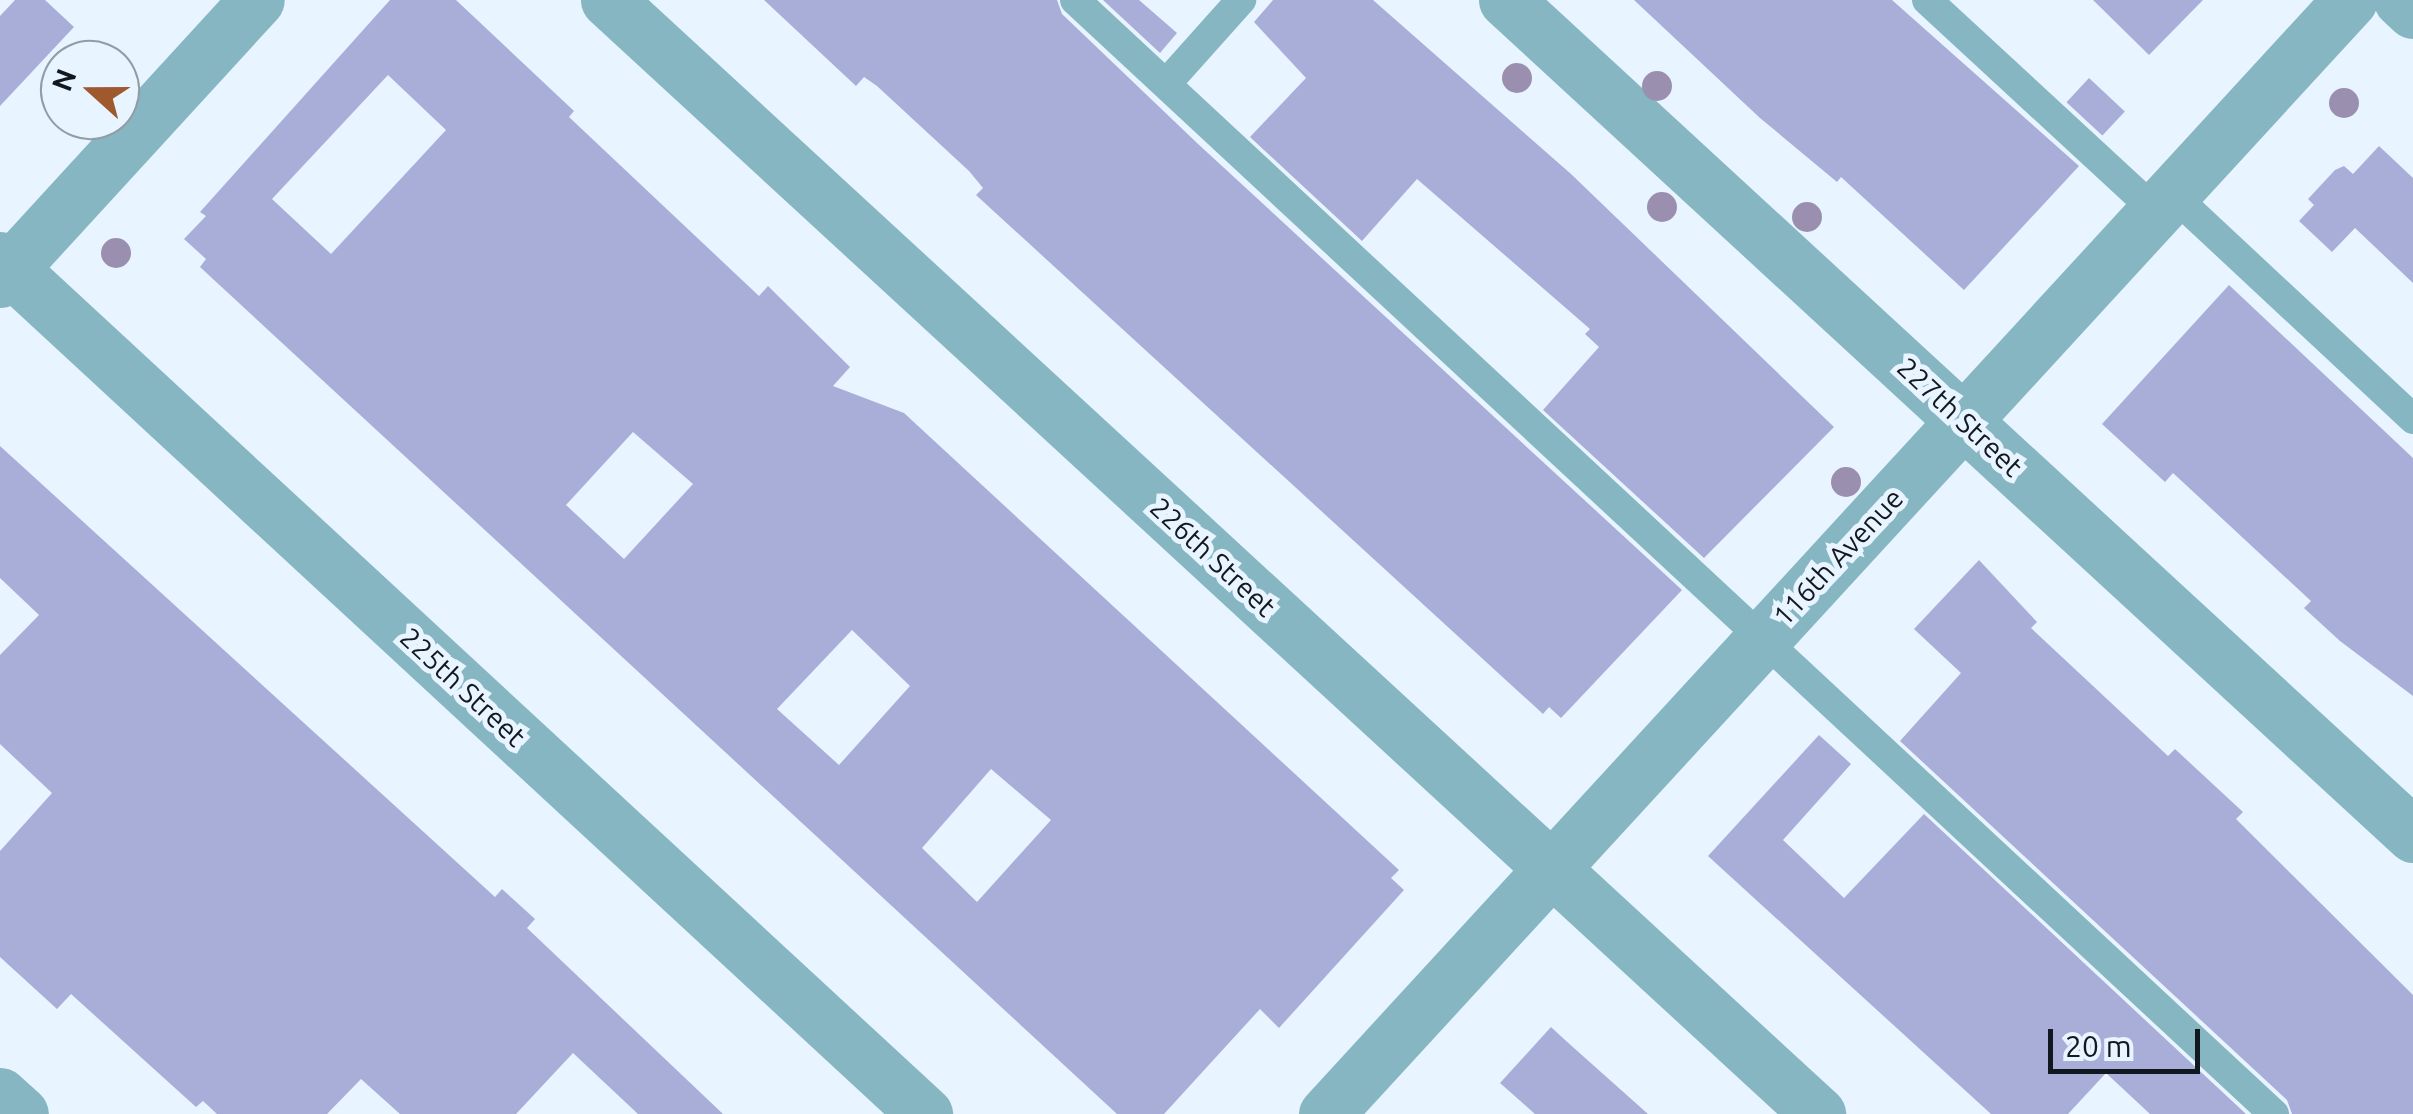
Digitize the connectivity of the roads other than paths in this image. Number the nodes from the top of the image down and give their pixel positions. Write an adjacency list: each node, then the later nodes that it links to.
1 (257, 0): 12 (street)
2 (608, 0): 17 (street, 226th Street)
3 (1076, 0): 10 (lane)
4 (1241, 0): 10 (lane)
5 (1506, 0): 14 (street, 227th Street)
6 (1927, 0): 11 (lane)
7 (2350, 0): 11 (street, 116th Avenue)
8 (2401, 0): 9 (street)
9 (2413, 11)
10 (1166, 84): 15 (lane)
11 (2164, 202): 13 (lane); 14 (street, 116th Avenue)
12 (3, 269): 20 (street, 225th Street)
13 (2413, 419)
14 (1964, 420): 15 (street, 116th Avenue); 16 (street, 227th Street)
15 (1764, 637): 17 (street, 116th Avenue); 23 (lane)
16 (2413, 835)
17 (1552, 869): 21 (street, 116th Avenue); 22 (street, 226th Street)
18 (0, 1094): 19 (street)
19 (21, 1114)
20 (925, 1114)
21 (1326, 1114)
22 (1818, 1114)
23 (2274, 1114)

